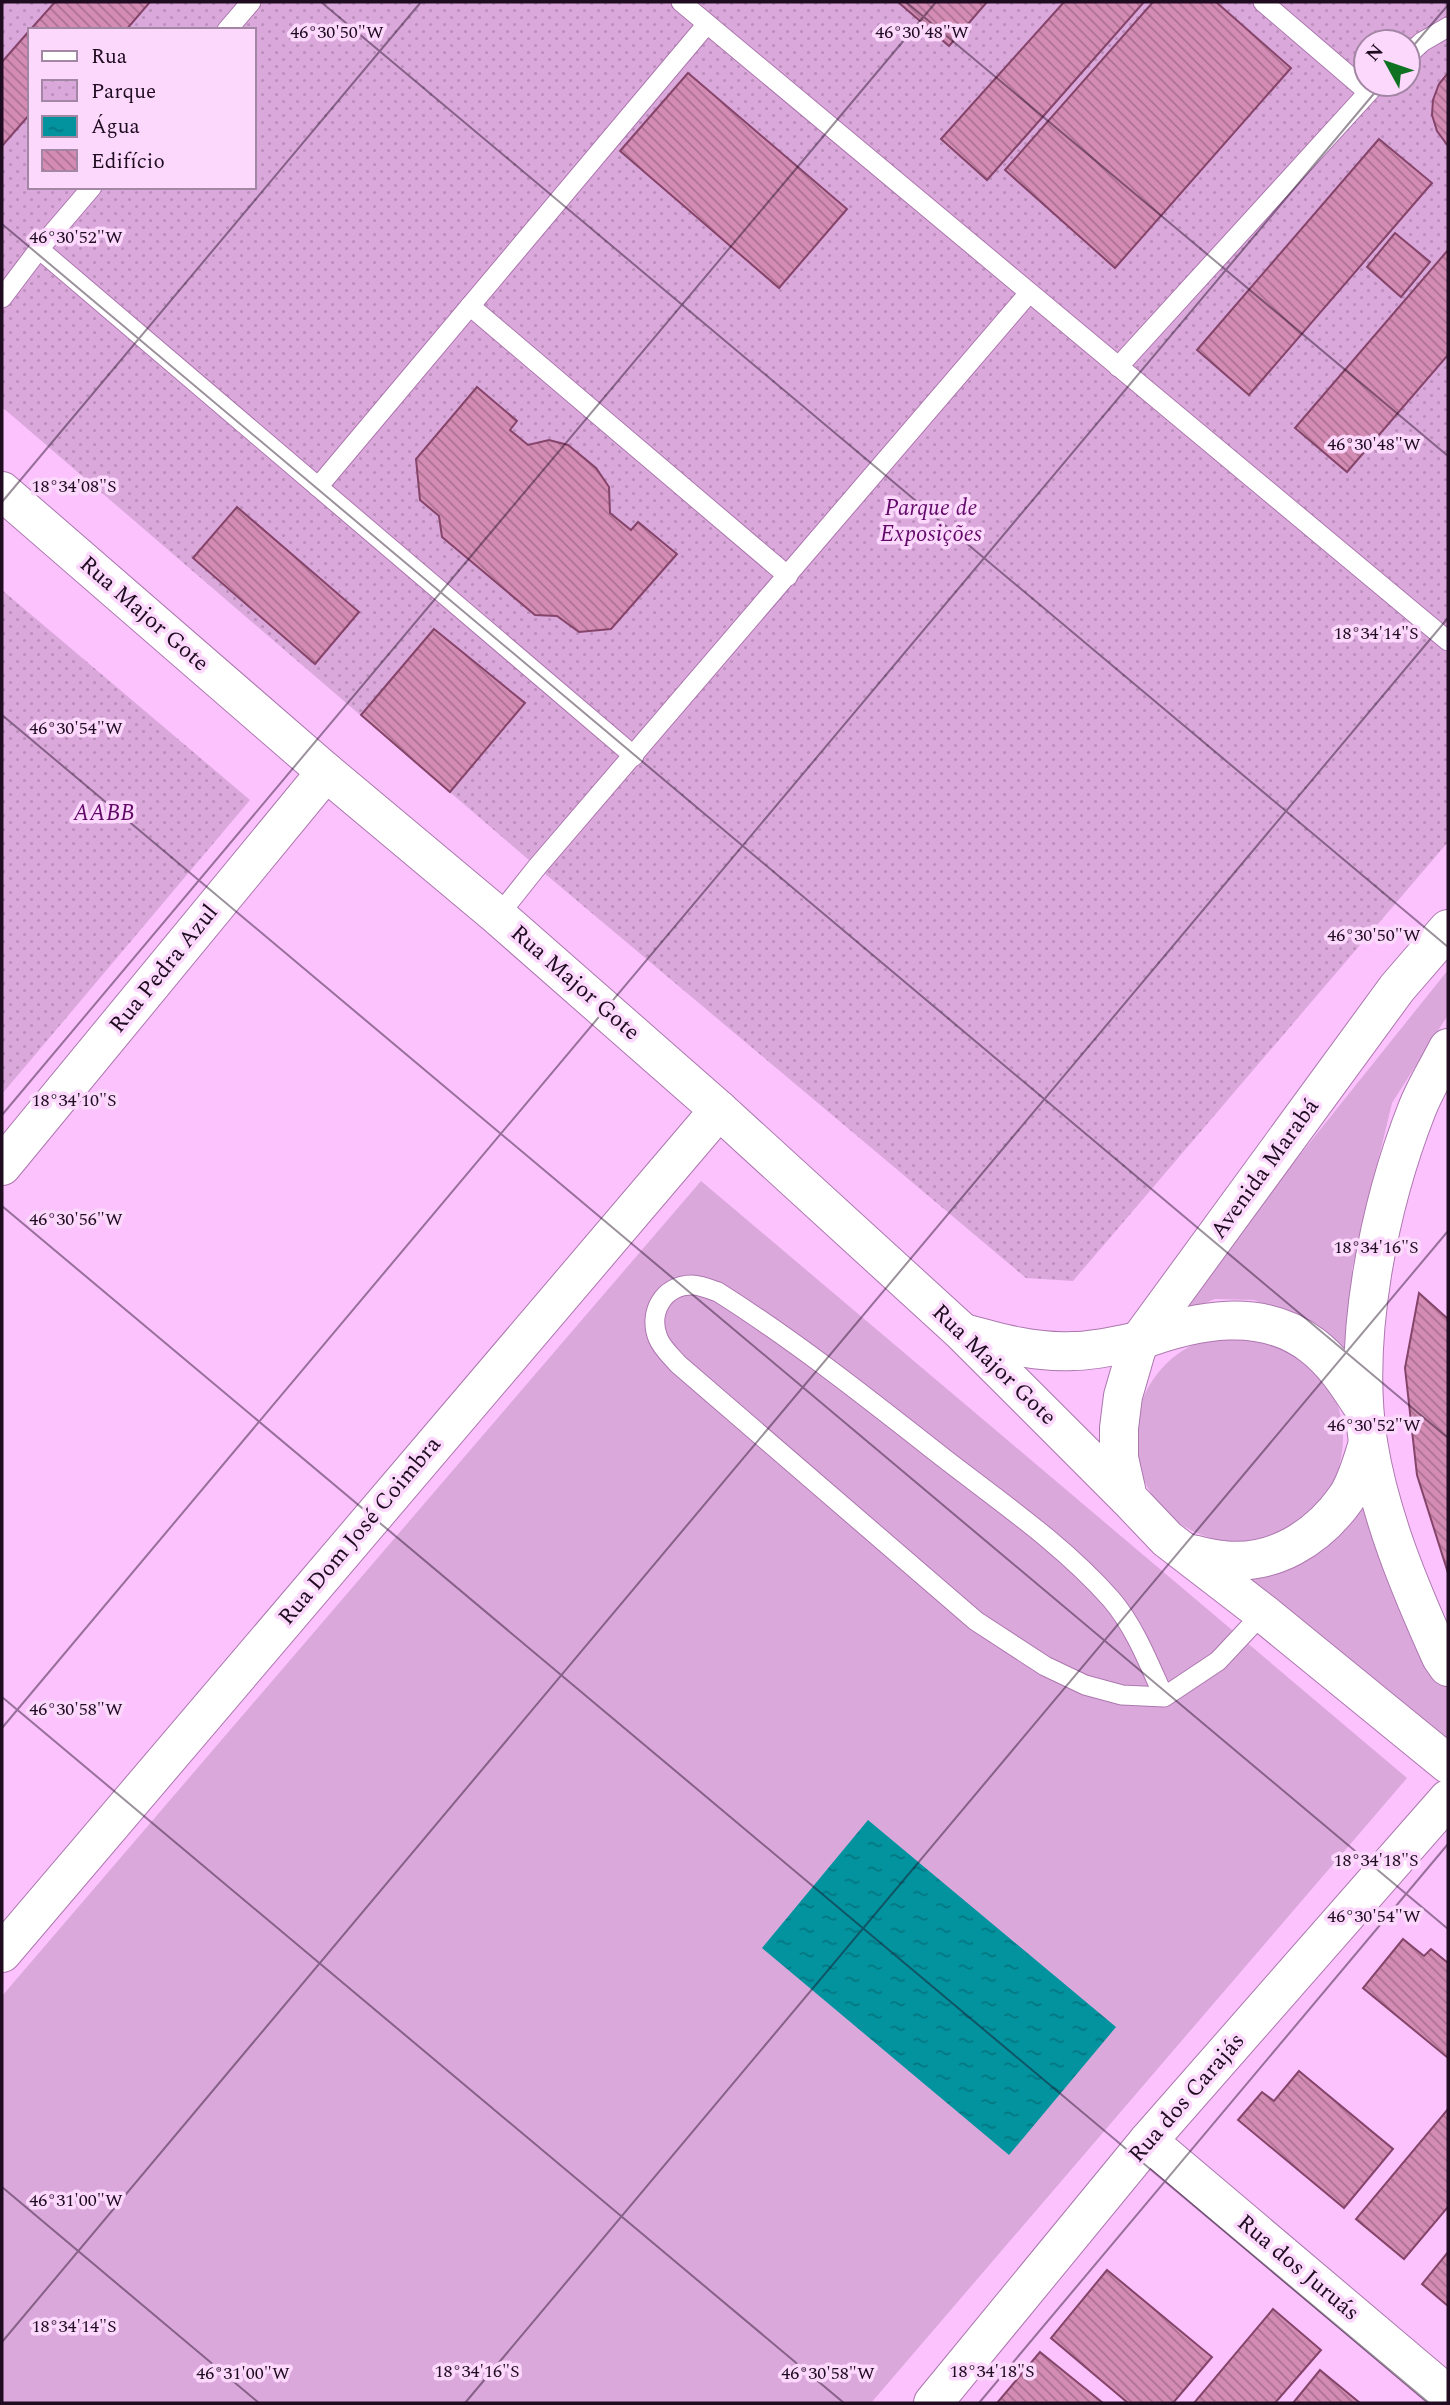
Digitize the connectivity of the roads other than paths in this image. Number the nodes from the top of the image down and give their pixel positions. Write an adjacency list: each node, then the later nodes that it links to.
1 (251, 2): 6 (lane)
2 (681, 2): 4 (lane)
3 (1263, 2): 8 (lane)
4 (707, 24): 12 (lane); 14 (lane)
5 (1448, 27): 7 (lane)
6 (229, 28)
7 (1422, 42)
8 (1352, 72)
9 (1363, 98): 15 (lane)
10 (90, 189): 11 (lane)
11 (39, 249): 13 (lane); 16 (lane)
12 (1029, 293): 15 (lane); 18 (lane)
13 (2, 298)
14 (470, 306): 16 (lane); 18 (lane)
15 (1118, 367): 19 (lane)
16 (318, 487): 20 (lane)
17 (2, 491): 21 (street, Rua Major Gote)
18 (788, 576): 20 (lane)
19 (1448, 641)
20 (634, 756): 22 (lane)
21 (326, 772): 22 (street, Rua Major Gote); 26 (street, Rua Pedra Azul)
22 (498, 916): 25 (street, Rua Major Gote)
23 (1448, 929): 28 (street, Avenida Marabá)
24 (1448, 1048): 29 (street)
25 (719, 1110): 27 (street, Rua Major Gote); 38 (street, Rua Dom José Coimbra)
26 (2, 1166)
27 (962, 1332): 28 (street); 31 (street, Rua Major Gote)
28 (1139, 1341): 29 (street); 30 (street, Avenida Marabá)
29 (1366, 1426): 32 (street); 34 (street)
30 (1119, 1428): 31 (street, Rua Major Gote)
31 (1128, 1498): 32 (street, Rua Major Gote)
32 (1184, 1553): 33 (street, Rua Major Gote)
33 (1263, 1613): 35 (lane); 36 (street, Rua Major Gote)
34 (1448, 1667)
35 (1164, 1697): 35 (lane)
36 (1448, 1764)
37 (1448, 1799): 39 (street, Rua dos Carajás)
38 (2, 1953)
39 (1148, 2141): 40 (street, Rua dos Juruás); 41 (street, Rua dos Carajás)
40 (1448, 2395)
41 (933, 2403)

